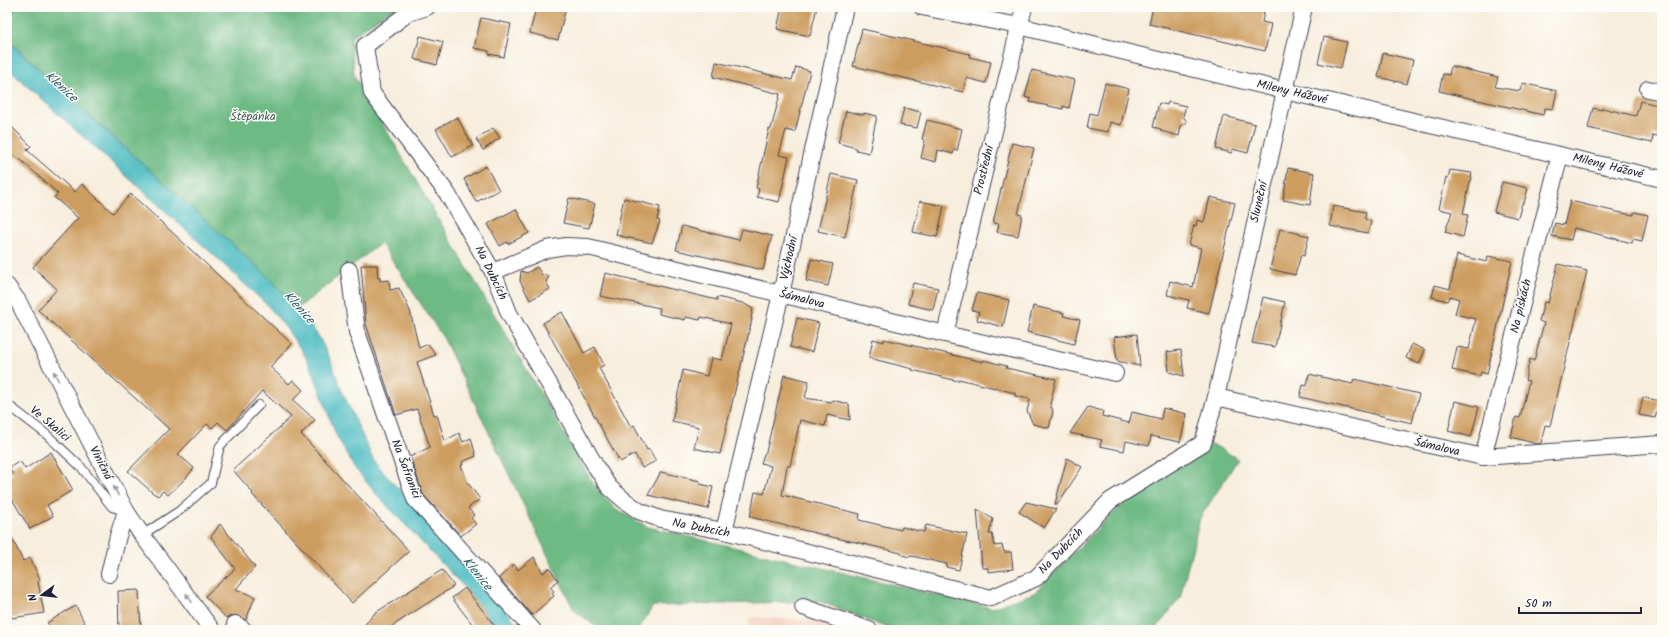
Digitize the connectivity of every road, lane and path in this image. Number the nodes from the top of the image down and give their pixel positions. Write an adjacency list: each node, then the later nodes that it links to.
1 (10, 7): 7 (lane)
2 (427, 7): 13 (street, Na Dubcích)
3 (845, 7): 15 (street, Východní)
4 (922, 7): 8 (street, Mileny Hážové)
5 (1024, 7): 8 (street, Prostřední)
6 (1304, 7): 9 (street, Sluneční)
7 (7, 10)
8 (1019, 26): 9 (street, Mileny Hážové); 16 (street, Prostřední)
9 (1284, 91): 10 (street, Mileny Hážové); 18 (street, Sluneční)
10 (1560, 154): 11 (street, Mileny Hážové); 22 (street, Na pískách)
11 (1662, 179)
12 (349, 270): 29 (street, Na Šafranici)
13 (493, 272): 15 (street, Šámalova); 24 (street, Na Dubcích)
14 (7, 286): 23 (street, Viničná, one-way to 14)
15 (780, 294): 16 (street, Šámalova); 24 (street, Východní)
16 (945, 334): 17 (street, Šámalova)
17 (1115, 373)
18 (1216, 396): 22 (street, Šámalova); 24 (street, Na Dubcích)
19 (7, 404): 23 (lane, Ve Skalici)
20 (259, 405): 25 (lane)
21 (1662, 444): 22 (street, Šámalova)
22 (1483, 457)
23 (126, 511): 25 (street, Viničná); 26 (street)
24 (724, 531)
25 (142, 534): 28 (street, Viničná, one-way to 25)
26 (110, 574)
27 (803, 607): 30 (street)
28 (212, 630)
29 (533, 630)
30 (869, 630)

